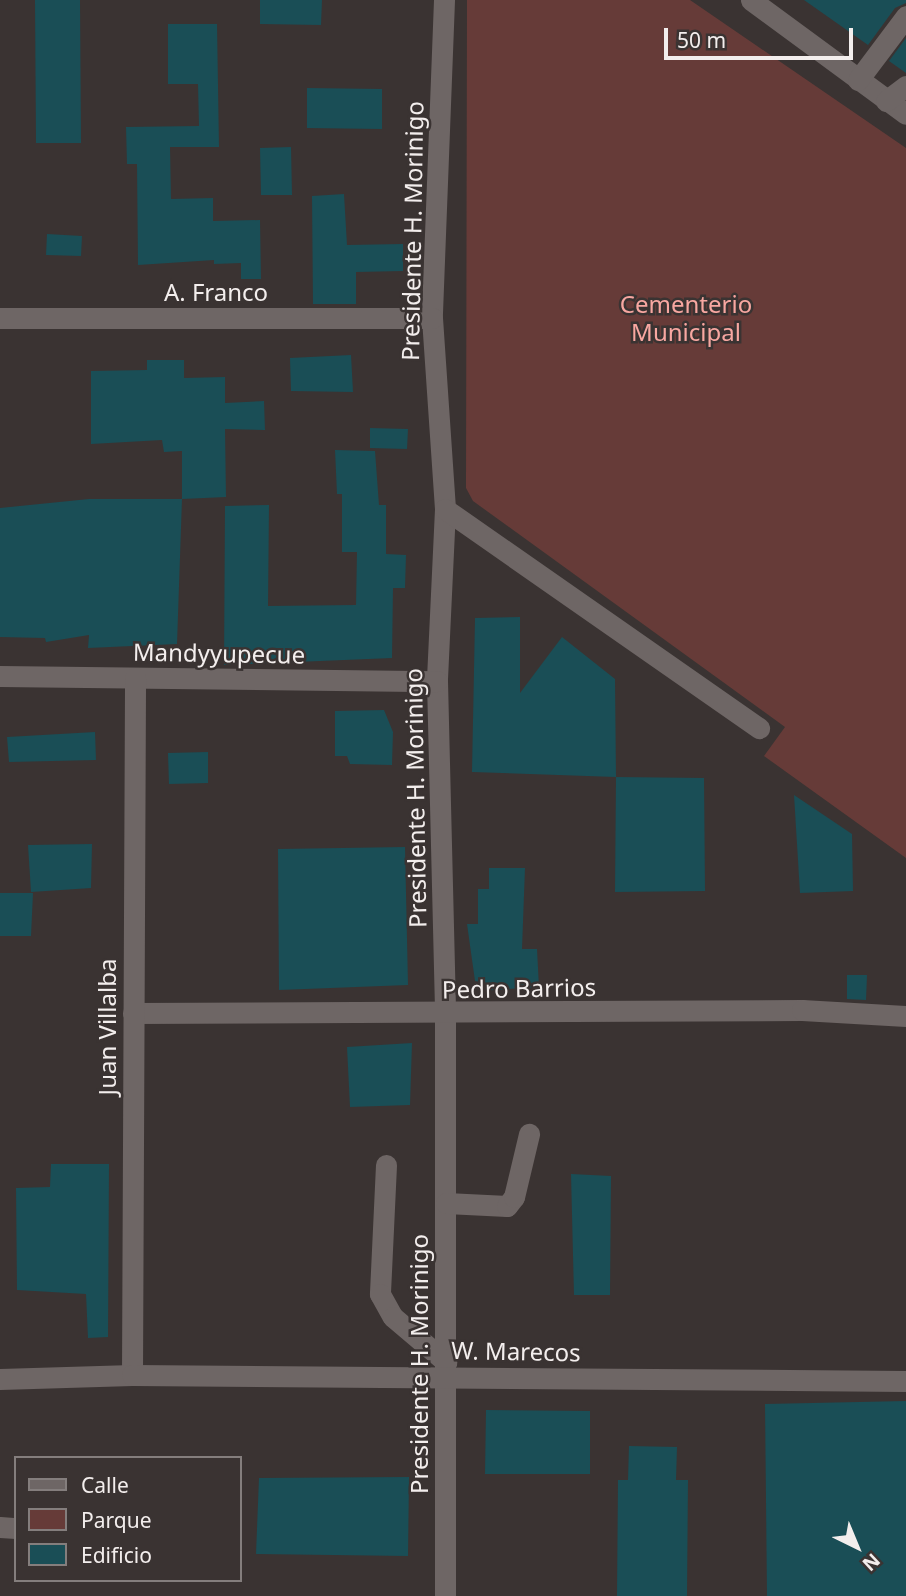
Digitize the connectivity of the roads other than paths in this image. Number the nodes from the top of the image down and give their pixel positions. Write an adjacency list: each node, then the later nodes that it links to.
1 (444, 0): 9 (street, Presidente H. Morinigo)
2 (751, 0): 4 (street)
3 (906, 16): 4 (street)
4 (858, 80): 6 (street)
5 (906, 86): 6 (street)
6 (886, 101): 7 (street)
7 (906, 114)
8 (0, 318): 9 (street, A. Franco)
9 (432, 318): 10 (street, Presidente H. Morinigo)
10 (445, 509): 13 (street, Presidente H. Morinigo); 14 (street)
11 (0, 676): 12 (street, Mandyyupecue)
12 (135, 678): 13 (street, Mandyyupecue); 15 (street, Juan Villalba)
13 (437, 681): 16 (street, Presidente H. Morinigo)
14 (759, 728)
15 (133, 1013): 16 (street, Pedro Barrios); 22 (street, Juan Villalba)
16 (445, 1015): 17 (street, Pedro Barrios); 20 (street, Presidente H. Morinigo)
17 (906, 1016)
18 (529, 1134): 20 (street)
19 (386, 1166): 21 (street)
20 (446, 1203): 21 (street, Presidente H. Morinigo)
21 (446, 1370): 22 (street, W. Marecos); 24 (street, W. Marecos); 25 (street, Presidente H. Morinigo)
22 (132, 1375): 23 (street, W. Marecos)
23 (0, 1379)
24 (906, 1381)
25 (445, 1596)

